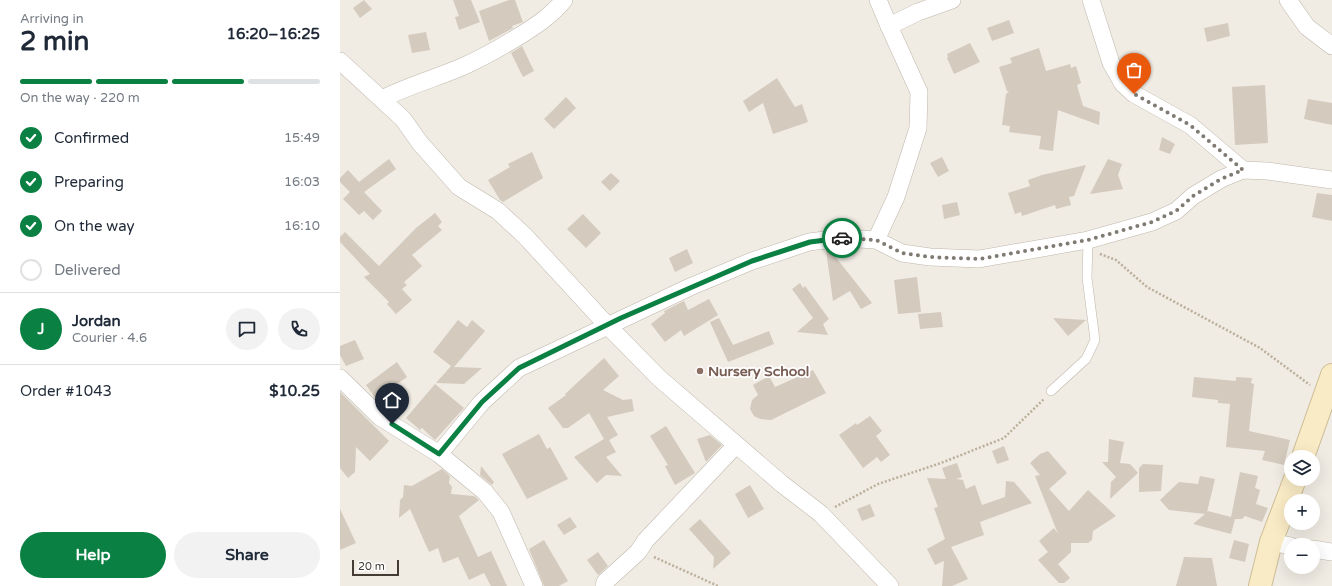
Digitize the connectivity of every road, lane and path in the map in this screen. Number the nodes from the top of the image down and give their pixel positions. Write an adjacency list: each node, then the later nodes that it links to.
1 (564, 0): 9 (street)
2 (878, 0): 6 (street)
3 (952, 0): 6 (street)
4 (1091, 0): 10 (street)
5 (1288, 0): 7 (street)
6 (889, 26): 12 (street)
7 (1332, 46)
8 (340, 61): 9 (street)
9 (382, 99): 14 (street)
10 (1243, 170): 11 (street); 13 (street)
11 (1332, 180)
12 (876, 240): 13 (street); 14 (street)
13 (1088, 245): 17 (lane); 18 (path)
14 (607, 325): 19 (street); 21 (street)
15 (1332, 374): 18 (main road)
16 (340, 378): 21 (street)
17 (1051, 391): 23 (path)
18 (1325, 396): 20 (main road)
19 (736, 445): 23 (street); 26 (street)
20 (1306, 450)
21 (439, 454): 28 (street)
22 (1293, 486): 24 (main road)
23 (821, 514): 31 (street)
24 (1281, 544): 32 (main road)
25 (1320, 550): 27 (street)
26 (638, 552): 29 (street); 30 (path)
27 (1332, 552)
28 (534, 586)
29 (604, 586)
30 (718, 586)
31 (890, 586)
32 (1260, 586)

